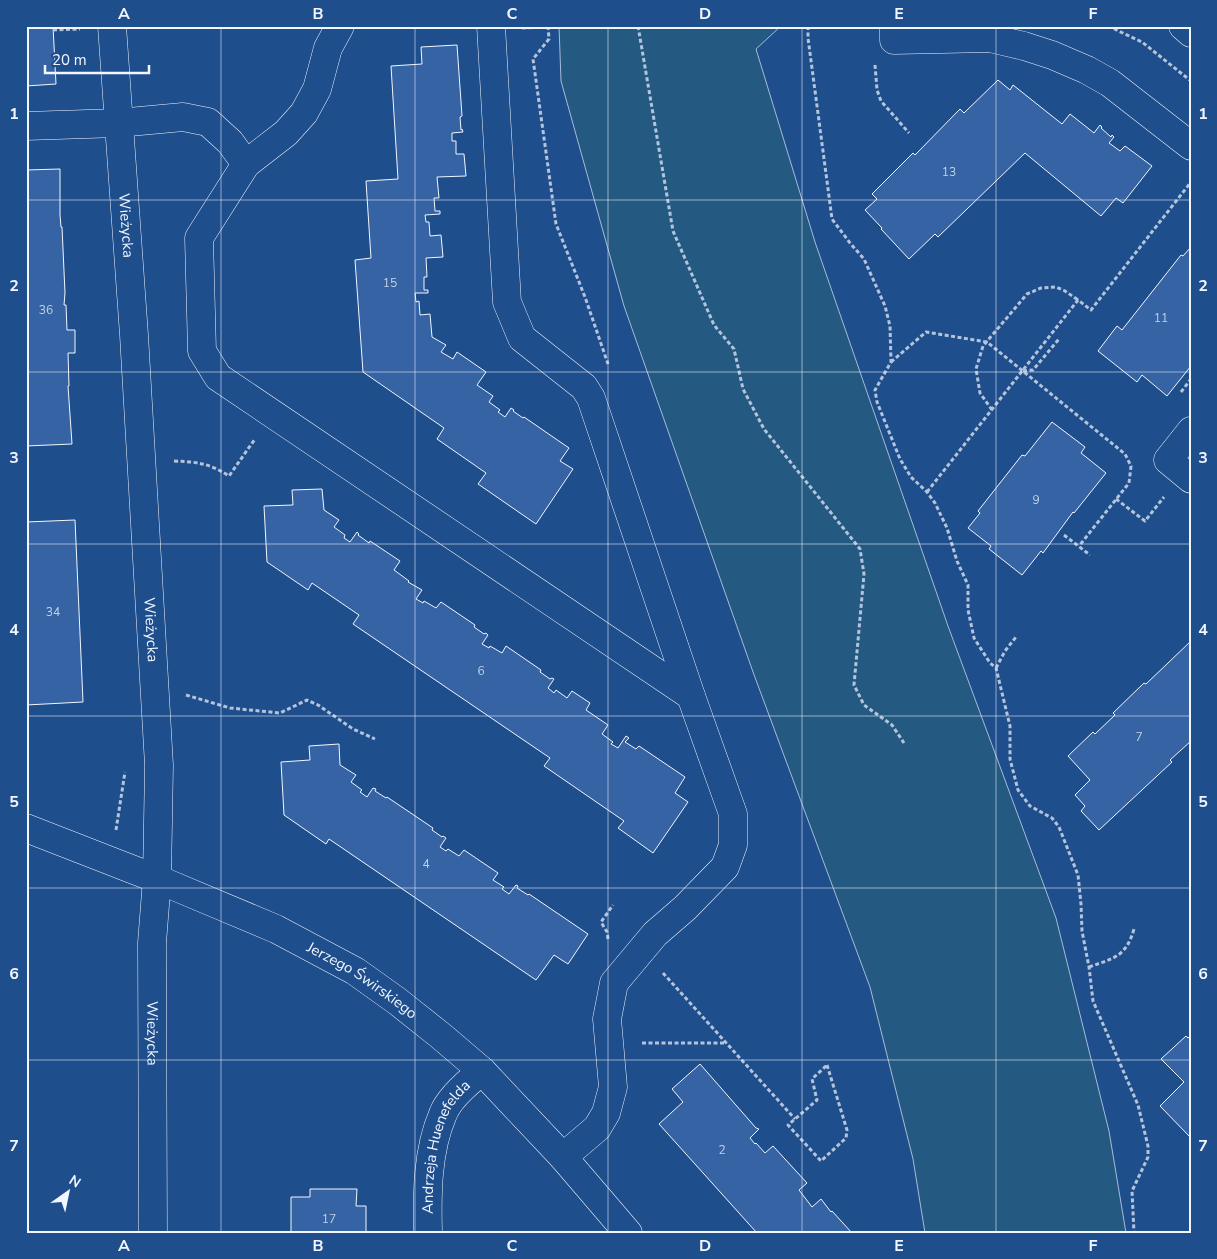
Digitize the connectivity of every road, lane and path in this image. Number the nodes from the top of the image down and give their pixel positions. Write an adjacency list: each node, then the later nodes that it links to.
1 (340, 26): 19 (street)
2 (491, 26): 43 (street)
3 (548, 26): 10 (path)
4 (638, 26): 45 (path)
5 (808, 26): 26 (path)
6 (894, 26): 18 (street)
7 (1108, 26): 14 (path)
8 (1183, 26): 12 (street)
9 (99, 27): 11 (path); 15 (street, Wieżycka)
10 (540, 27)
11 (53, 30)
12 (1191, 33)
13 (875, 61): 17 (path)
14 (1191, 80)
15 (118, 123): 16 (street); 19 (street); 47 (street, Wieżycka)
16 (26, 126)
17 (909, 133)
18 (1191, 146)
19 (246, 164): 43 (street)
20 (1191, 182): 21 (path)
21 (1187, 187): 22 (path); 23 (path)
22 (1191, 190)
23 (1078, 300): 25 (path); 27 (path)
24 (1059, 339): 27 (path)
25 (987, 342): 26 (path); 27 (path); 30 (path)
26 (891, 362): 35 (path)
27 (1023, 371): 30 (path); 36 (path)
28 (1191, 379): 29 (path)
29 (1180, 392)
30 (992, 410): 35 (path)
31 (1191, 431): 34 (street)
32 (243, 455): 33 (path)
33 (171, 461)
34 (1181, 487): 36 (path)
35 (928, 492): 41 (path)
36 (1116, 499): 38 (path)
37 (1064, 535): 38 (path)
38 (1079, 546): 39 (path)
39 (1090, 555)
40 (1016, 637): 41 (path)
41 (996, 668): 50 (path)
42 (185, 695): 44 (path)
43 (691, 696): 49 (street)
44 (375, 739)
45 (904, 743)
46 (26, 828): 47 (street, Jerzego Świrskiego)
47 (157, 879): 53 (street, Jerzego Świrskiego); 56 (street, Wieżycka)
48 (1134, 929): 50 (path)
49 (641, 949): 52 (path); 55 (street)
50 (1089, 967): 59 (path)
51 (638, 1043): 52 (path)
52 (726, 1043): 54 (path)
53 (482, 1071): 55 (street, Jerzego Świrskiego); 57 (street, Andrzeja Huenefelda)
54 (795, 1120): 54 (path)
55 (563, 1157): 58 (street, Jerzego Świrskiego)
56 (153, 1233)
57 (428, 1233)
58 (628, 1233)
59 (1134, 1233)

